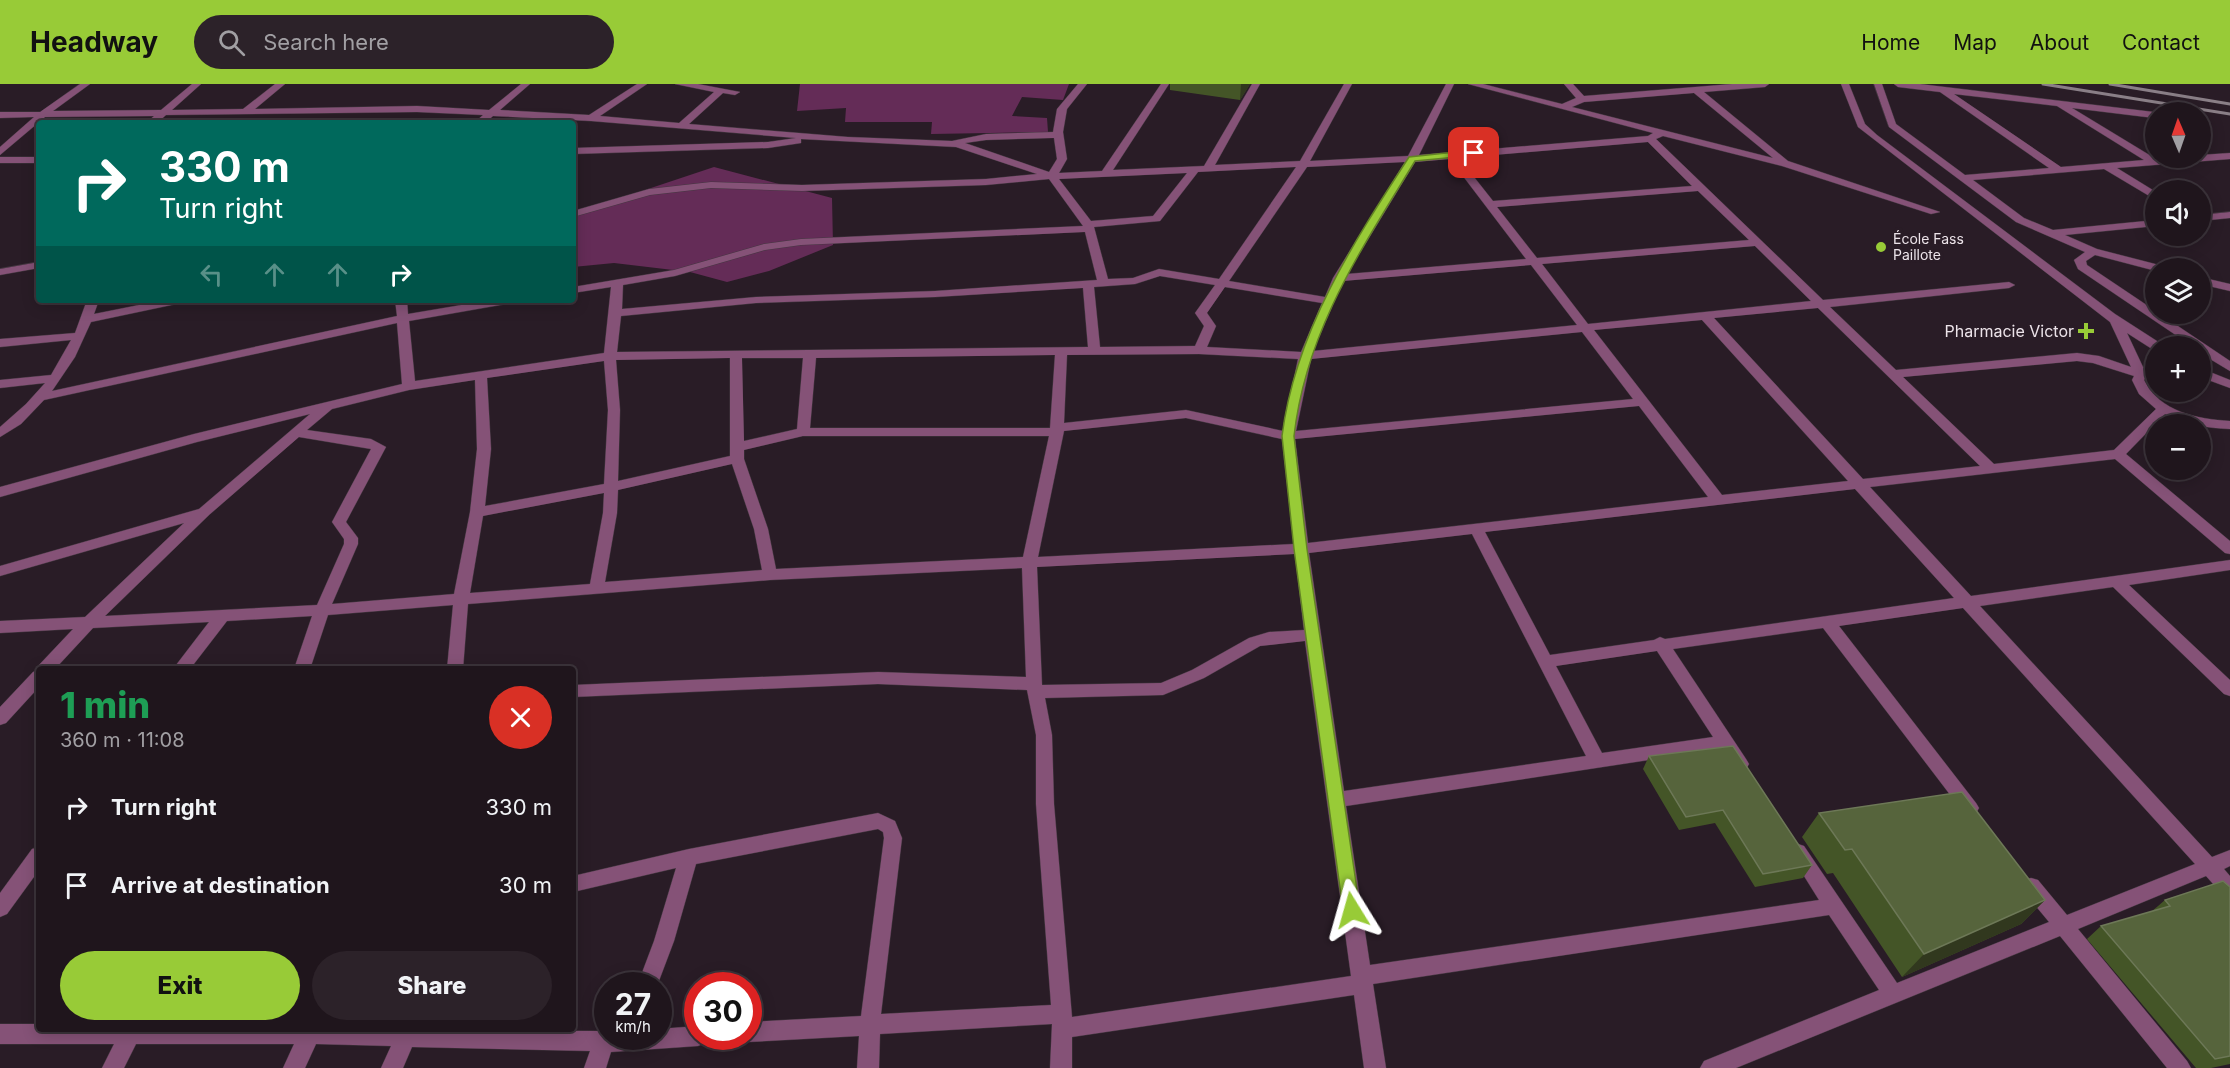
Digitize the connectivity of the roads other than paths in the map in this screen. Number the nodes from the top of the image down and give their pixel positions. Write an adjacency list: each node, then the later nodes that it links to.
1 (86, 84): 28 (street)
2 (197, 84): 26 (street)
3 (281, 84): 25 (street)
4 (526, 84): 27 (street)
5 (643, 84): 31 (street)
6 (679, 84): 19 (street)
7 (1083, 84): 38 (street)
8 (1165, 84): 58 (street)
9 (1256, 84): 56 (street)
10 (1348, 84): 53 (street)
11 (1450, 84): 48 (street)
12 (1472, 84): 24 (street)
13 (1568, 84): 22 (street)
14 (1765, 84): 20 (street)
15 (1845, 84): 94 (street)
16 (1878, 84): 60 (street)
17 (1898, 84): 18 (street)
18 (1940, 88): 23 (street); 57 (street)
19 (721, 90): 21 (street); 36 (street)
20 (1697, 91): 22 (street); 52 (street)
21 (735, 92)
22 (1582, 99): 24 (street)
23 (2056, 102): 29 (street); 45 (street)
24 (1564, 107): 37 (street)
25 (246, 111): 26 (street); 27 (street)
26 (163, 112): 28 (street); 34 (street)
27 (490, 112): 31 (street); 35 (street)
28 (43, 114): 30 (street); 32 (street)
29 (2145, 114)
30 (0, 115)
31 (591, 118): 36 (street)
32 (36, 120)
33 (36, 120): 43 (street)
34 (154, 120)
35 (482, 120)
36 (681, 126): 39 (street)
37 (1662, 132): 40 (street); 52 (street)
38 (1059, 135): 41 (street); 59 (street)
39 (809, 138): 41 (street); 42 (street)
40 (1650, 139): 44 (street); 61 (street)
41 (947, 143): 59 (street)
42 (576, 151)
43 (0, 152)
44 (1452, 155): 48 (street); 63 (street)
45 (2145, 156)
46 (2230, 156): 47 (street)
47 (2211, 158)
48 (1412, 159): 53 (street); 77 (street)
49 (0, 160): 50 (street)
50 (36, 160)
51 (2145, 163): 54 (street)
52 (1786, 164): 64 (street)
53 (1303, 165): 56 (street); 81 (street)
54 (2106, 166): 57 (street); 62 (street)
55 (1194, 170): 56 (street); 58 (street); 69 (street)
56 (1207, 170)
57 (2059, 170): 60 (street)
58 (1105, 174): 59 (street)
59 (1052, 176): 65 (street); 69 (street)
60 (1962, 178): 70 (street)
61 (1700, 188): 63 (street); 71 (street)
62 (2145, 190)
63 (1490, 204): 73 (street)
64 (1935, 212)
65 (576, 213)
66 (2230, 215): 67 (street)
67 (2211, 217)
68 (2145, 224): 70 (street)
69 (1088, 226): 79 (street); 80 (street)
70 (2052, 233): 72 (street)
71 (1757, 243): 73 (street); 91 (street)
72 (2093, 251): 74 (street); 99 (street)
73 (1535, 262): 77 (street); 97 (street)
74 (2145, 264)
75 (36, 266): 76 (street)
76 (0, 272)
77 (1339, 279): 86 (street)
78 (2211, 282): 84 (street)
79 (617, 283): 85 (street); 92 (street)
80 (1103, 283): 81 (street); 82 (street)
81 (1221, 283): 86 (street); 102 (street)
82 (1088, 284): 92 (street); 103 (street)
83 (2009, 285): 91 (street)
84 (2227, 286)
85 (576, 290)
86 (1329, 300): 109 (street)
87 (92, 303): 96 (street)
88 (166, 303): 96 (street)
89 (401, 303): 95 (street)
90 (494, 303): 95 (street)
91 (1820, 304): 93 (street); 112 (street)
92 (616, 313): 108 (street)
93 (1704, 315): 97 (street); 137 (street)
94 (2110, 317): 100 (street); 113 (street)
95 (403, 318): 119 (street); 120 (street)
96 (87, 319): 98 (street)
97 (1585, 327): 109 (street); 121 (street)
98 (78, 336): 101 (street); 116 (street)
99 (2184, 336)
100 (2145, 339)
101 (0, 343)
102 (1199, 350): 103 (street); 109 (street)
103 (1094, 351): 104 (street)
104 (1061, 352): 105 (street); 128 (street)
105 (810, 354): 107 (street); 129 (street)
106 (2211, 354): 110 (street)
107 (736, 355): 108 (street); 134 (street)
108 (610, 356): 114 (street); 138 (street)
109 (1305, 356): 133 (street)
110 (2230, 367)
111 (2145, 372): 113 (street)
112 (1893, 374): 113 (street); 136 (street)
113 (2140, 374): 123 (street)
114 (481, 376): 119 (street); 142 (street)
115 (2211, 376): 118 (street)
116 (54, 378): 117 (street); 120 (street)
117 (0, 384)
118 (2230, 384)
119 (409, 386): 122 (street)
120 (41, 397): 130 (street)
121 (1642, 402): 133 (street); 140 (street)
122 (330, 404): 131 (street); 139 (street)
123 (2164, 408): 124 (street); 135 (street)
124 (2180, 414)
125 (2211, 423): 126 (street)
126 (2230, 425)
127 (2211, 426): 132 (street)
128 (1057, 430): 129 (street); 133 (street); 146 (street)
129 (803, 432): 134 (street)
130 (0, 433)
131 (297, 433): 141 (street); 154 (street)
132 (2230, 434)
133 (1288, 436): 144 (street)
134 (737, 453): 138 (street); 149 (street)
135 (2118, 454): 136 (street); 145 (street)
136 (1991, 469): 137 (street)
137 (1859, 484): 140 (street); 153 (street)
138 (611, 488): 142 (street); 151 (street)
139 (0, 492)
140 (1718, 500): 143 (street)
141 (204, 512): 148 (street); 157 (street)
142 (477, 512): 152 (street)
143 (1476, 528): 144 (street); 161 (street)
144 (1300, 549): 146 (street); 159 (street)
145 (2230, 549)
146 (1029, 562): 149 (street); 167 (street)
147 (2230, 565): 150 (street)
148 (0, 571)
149 (770, 575): 151 (street)
150 (2116, 581): 153 (street); 168 (street)
151 (596, 590): 152 (street)
152 (461, 600): 154 (street); 165 (street)
153 (1966, 602): 156 (street); 180 (street)
154 (322, 610): 155 (street); 164 (street)
155 (222, 616): 157 (street); 163 (street)
156 (1826, 620): 160 (street); 175 (street)
157 (88, 624): 158 (street); 162 (street)
158 (0, 627)
159 (1312, 636): 167 (street); 174 (street)
160 (1660, 643): 161 (street); 171 (street)
161 (1546, 660): 172 (street)
162 (48, 666)
163 (182, 666)
164 (303, 666)
165 (455, 666)
166 (36, 679): 170 (street)
167 (1034, 688): 169 (street); 190 (street)
168 (2230, 690)
169 (576, 692)
170 (0, 718)
171 (1725, 742): 172 (street); 173 (street)
172 (1598, 761): 174 (street)
173 (1751, 780)
174 (1336, 800): 188 (street)
175 (1983, 824)
176 (1789, 838): 184 (street)
177 (689, 857): 182 (street); 187 (street); 191 (street)
178 (2230, 858): 180 (street)
179 (36, 859): 185 (street)
180 (2210, 867): 183 (street); 186 (street)
181 (2018, 870): 186 (street)
182 (576, 883)
183 (2230, 889)
184 (1834, 906): 188 (street); 189 (street)
185 (0, 908)
186 (2061, 926): 189 (street); 208 (street)
187 (652, 972)
188 (1362, 980): 190 (street); 207 (street)
189 (1893, 994): 200 (street)
190 (1062, 1022): 191 (street); 206 (street)
191 (870, 1023): 192 (street); 205 (street)
192 (762, 1031)
193 (88, 1032): 197 (street)
194 (131, 1032): 201 (street)
195 (311, 1032): 196 (street); 202 (street)
196 (408, 1033): 198 (street); 203 (street)
197 (0, 1034)
198 (594, 1039)
199 (610, 1050): 204 (street)
200 (1718, 1067)
201 (113, 1068)
202 (294, 1068)
203 (392, 1068)
204 (595, 1068)
205 (868, 1068)
206 (1060, 1068)
207 (1375, 1068)
208 (2180, 1068)

